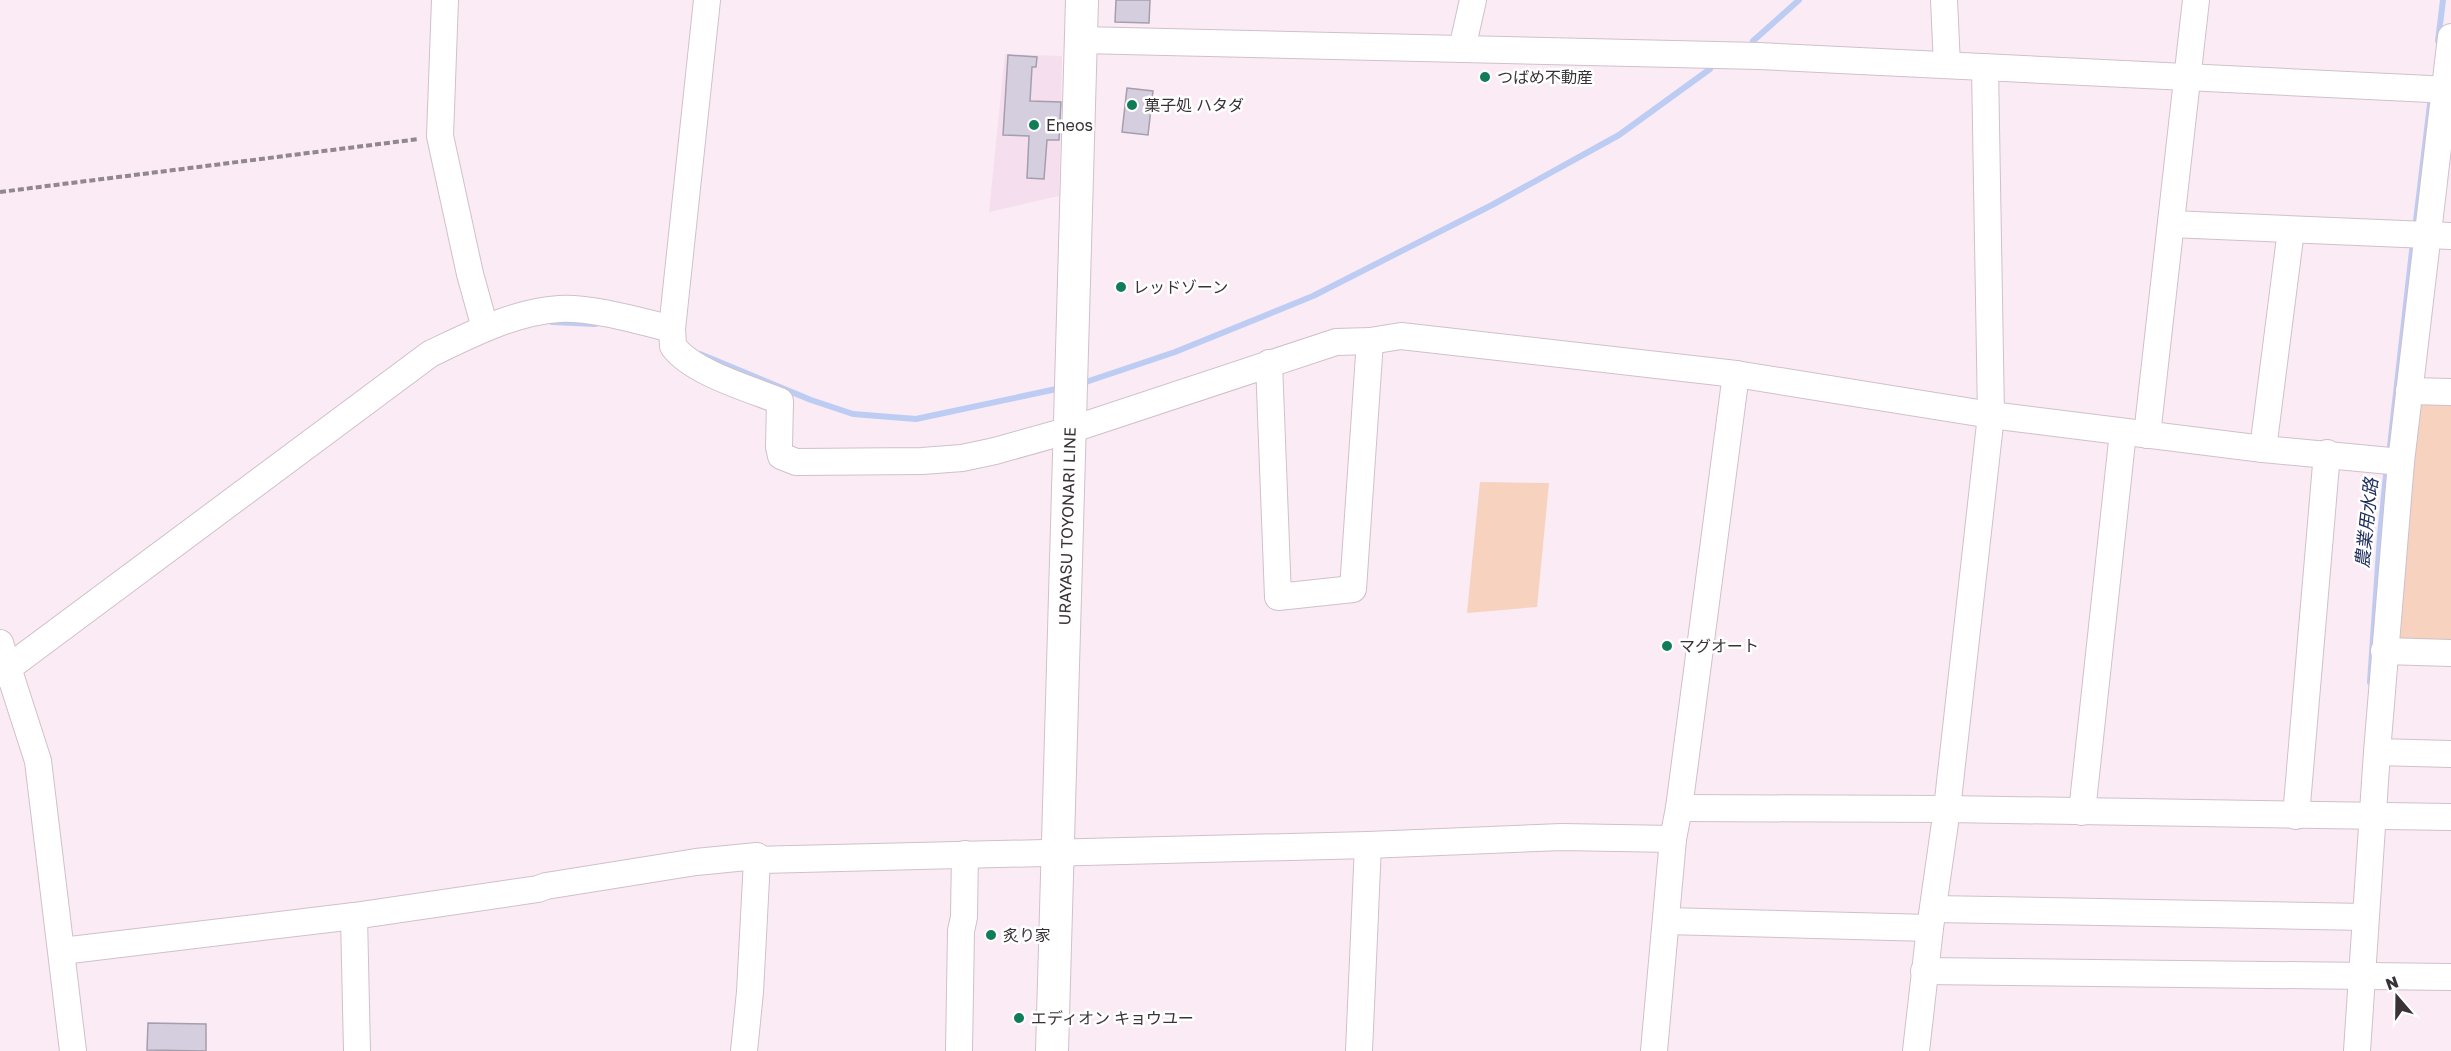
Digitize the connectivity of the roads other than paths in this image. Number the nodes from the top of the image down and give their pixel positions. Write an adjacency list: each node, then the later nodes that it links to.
1 (445, 0): 17 (street)
2 (707, 0): 18 (street)
3 (1082, 0): 8 (main road, URAYASU TOYONARI LINE)
4 (1473, 0): 9 (street)
5 (1944, 0): 10 (street)
6 (2196, 0): 12 (street)
7 (2451, 36): 13 (street)
8 (1081, 40): 9 (street); 25 (main road, URAYASU TOYONARI LINE)
9 (1462, 49): 10 (street)
10 (1947, 65): 11 (street)
11 (1985, 67): 12 (street); 24 (street)
12 (2187, 77): 13 (street); 14 (street)
13 (2440, 89): 16 (street)
14 (2170, 224): 15 (street); 26 (street)
15 (2291, 230): 16 (street); 27 (street)
16 (2427, 236): 22 (street)
17 (484, 328): 18 (street); 33 (street)
18 (672, 336): 25 (street)
19 (1370, 341): 20 (street); 20 (street); 21 (street)
20 (1269, 363): 25 (street)
21 (1736, 374): 24 (street); 36 (street)
22 (2409, 391): 23 (street); 29 (street)
23 (2451, 392)
24 (1991, 415): 26 (street); 37 (street)
25 (1070, 430): 44 (main road, URAYASU TOYONARI LINE)
26 (2135, 433): 27 (street); 38 (street)
27 (2263, 448): 28 (street)
28 (2327, 453): 29 (street); 39 (street)
29 (2392, 461): 31 (street)
30 (0, 643): 33 (street)
31 (2384, 651): 32 (street); 34 (street)
32 (2451, 653)
33 (8, 675): 51 (street)
34 (2377, 752): 35 (street); 40 (street)
35 (2451, 753)
36 (1679, 808): 37 (street); 42 (street)
37 (1947, 809): 38 (street); 49 (street)
38 (2082, 812): 39 (street)
39 (2296, 816): 40 (street)
40 (2365, 817): 41 (street); 48 (street)
41 (2451, 817)
42 (1673, 839): 43 (street); 50 (street)
43 (1368, 845): 44 (street); 60 (street)
44 (1058, 852): 45 (street); 59 (main road, URAYASU TOYONARI LINE)
45 (965, 854): 46 (street); 58 (street)
46 (757, 860): 47 (street); 57 (street)
47 (354, 916): 51 (street); 56 (street)
48 (2359, 917): 49 (street); 53 (street)
49 (1931, 919): 50 (street); 52 (street)
50 (1666, 921): 61 (street)
51 (62, 951): 55 (street)
52 (1924, 971): 53 (street); 62 (street)
53 (2354, 976): 54 (street); 63 (street)
54 (2451, 977)
55 (74, 1051)
56 (357, 1051)
57 (744, 1051)
58 (959, 1051)
59 (1052, 1051)
60 (1359, 1051)
61 (1654, 1051)
62 (1916, 1051)
63 (2357, 1051)

